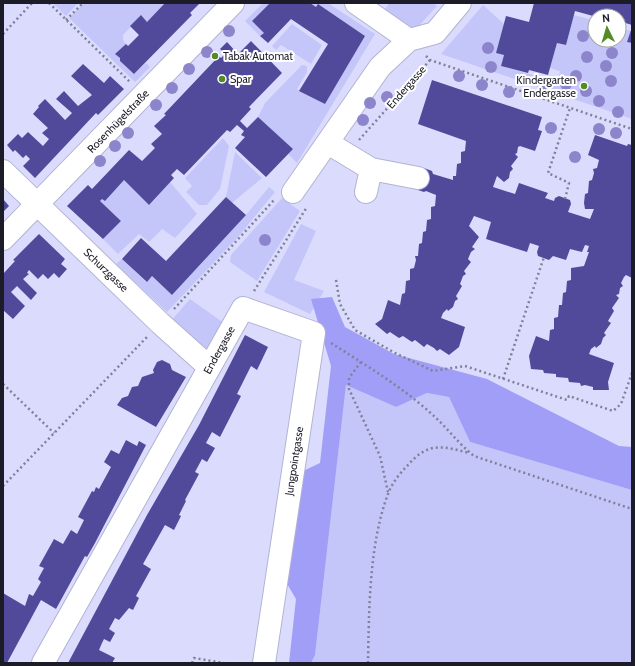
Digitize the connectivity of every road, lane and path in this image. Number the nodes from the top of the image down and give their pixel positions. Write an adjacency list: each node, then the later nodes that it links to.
1 (32, 3): 8 (path)
2 (49, 3): 7 (path)
3 (83, 3): 7 (path)
4 (233, 3): 11 (street, Rosenhügelstraße)
5 (356, 3): 9 (street)
6 (460, 3): 9 (street)
7 (66, 20): 11 (path)
8 (3, 34)
9 (409, 40): 10 (path); 14 (street)
10 (430, 60): 12 (path); 15 (path, Endergasse)
11 (144, 95): 22 (street, Rosenhügelstraße)
12 (570, 108): 13 (path); 21 (path)
13 (632, 129)
14 (328, 143): 15 (street); 20 (street)
15 (347, 155): 16 (street)
16 (371, 169): 18 (street); 19 (street)
17 (3, 171): 22 (street, Schurzgasse)
18 (418, 178)
19 (366, 192)
20 (302, 198): 26 (path); 27 (path)
21 (565, 198)
22 (38, 204): 23 (street, Rosenhügelstraße); 27 (street, Schurzgasse)
23 (3, 239)
24 (544, 257): 32 (path)
25 (336, 280): 32 (path)
26 (243, 308): 28 (street); 30 (street, Endergasse)
27 (160, 323): 30 (street, Schurzgasse); 34 (path)
28 (314, 333): 29 (path); 42 (street, Jungpointgasse)
29 (361, 362): 35 (path); 37 (path)
30 (209, 367): 39 (street, Endergasse)
31 (632, 373): 32 (path)
32 (503, 379)
33 (3, 384): 34 (path)
34 (54, 433): 36 (path)
35 (471, 454): 37 (path); 38 (path)
36 (3, 486)
37 (388, 493): 43 (path)
38 (632, 509)
39 (42, 663)
40 (192, 663): 41 (path)
41 (224, 663)
42 (264, 663)
43 (368, 663)

